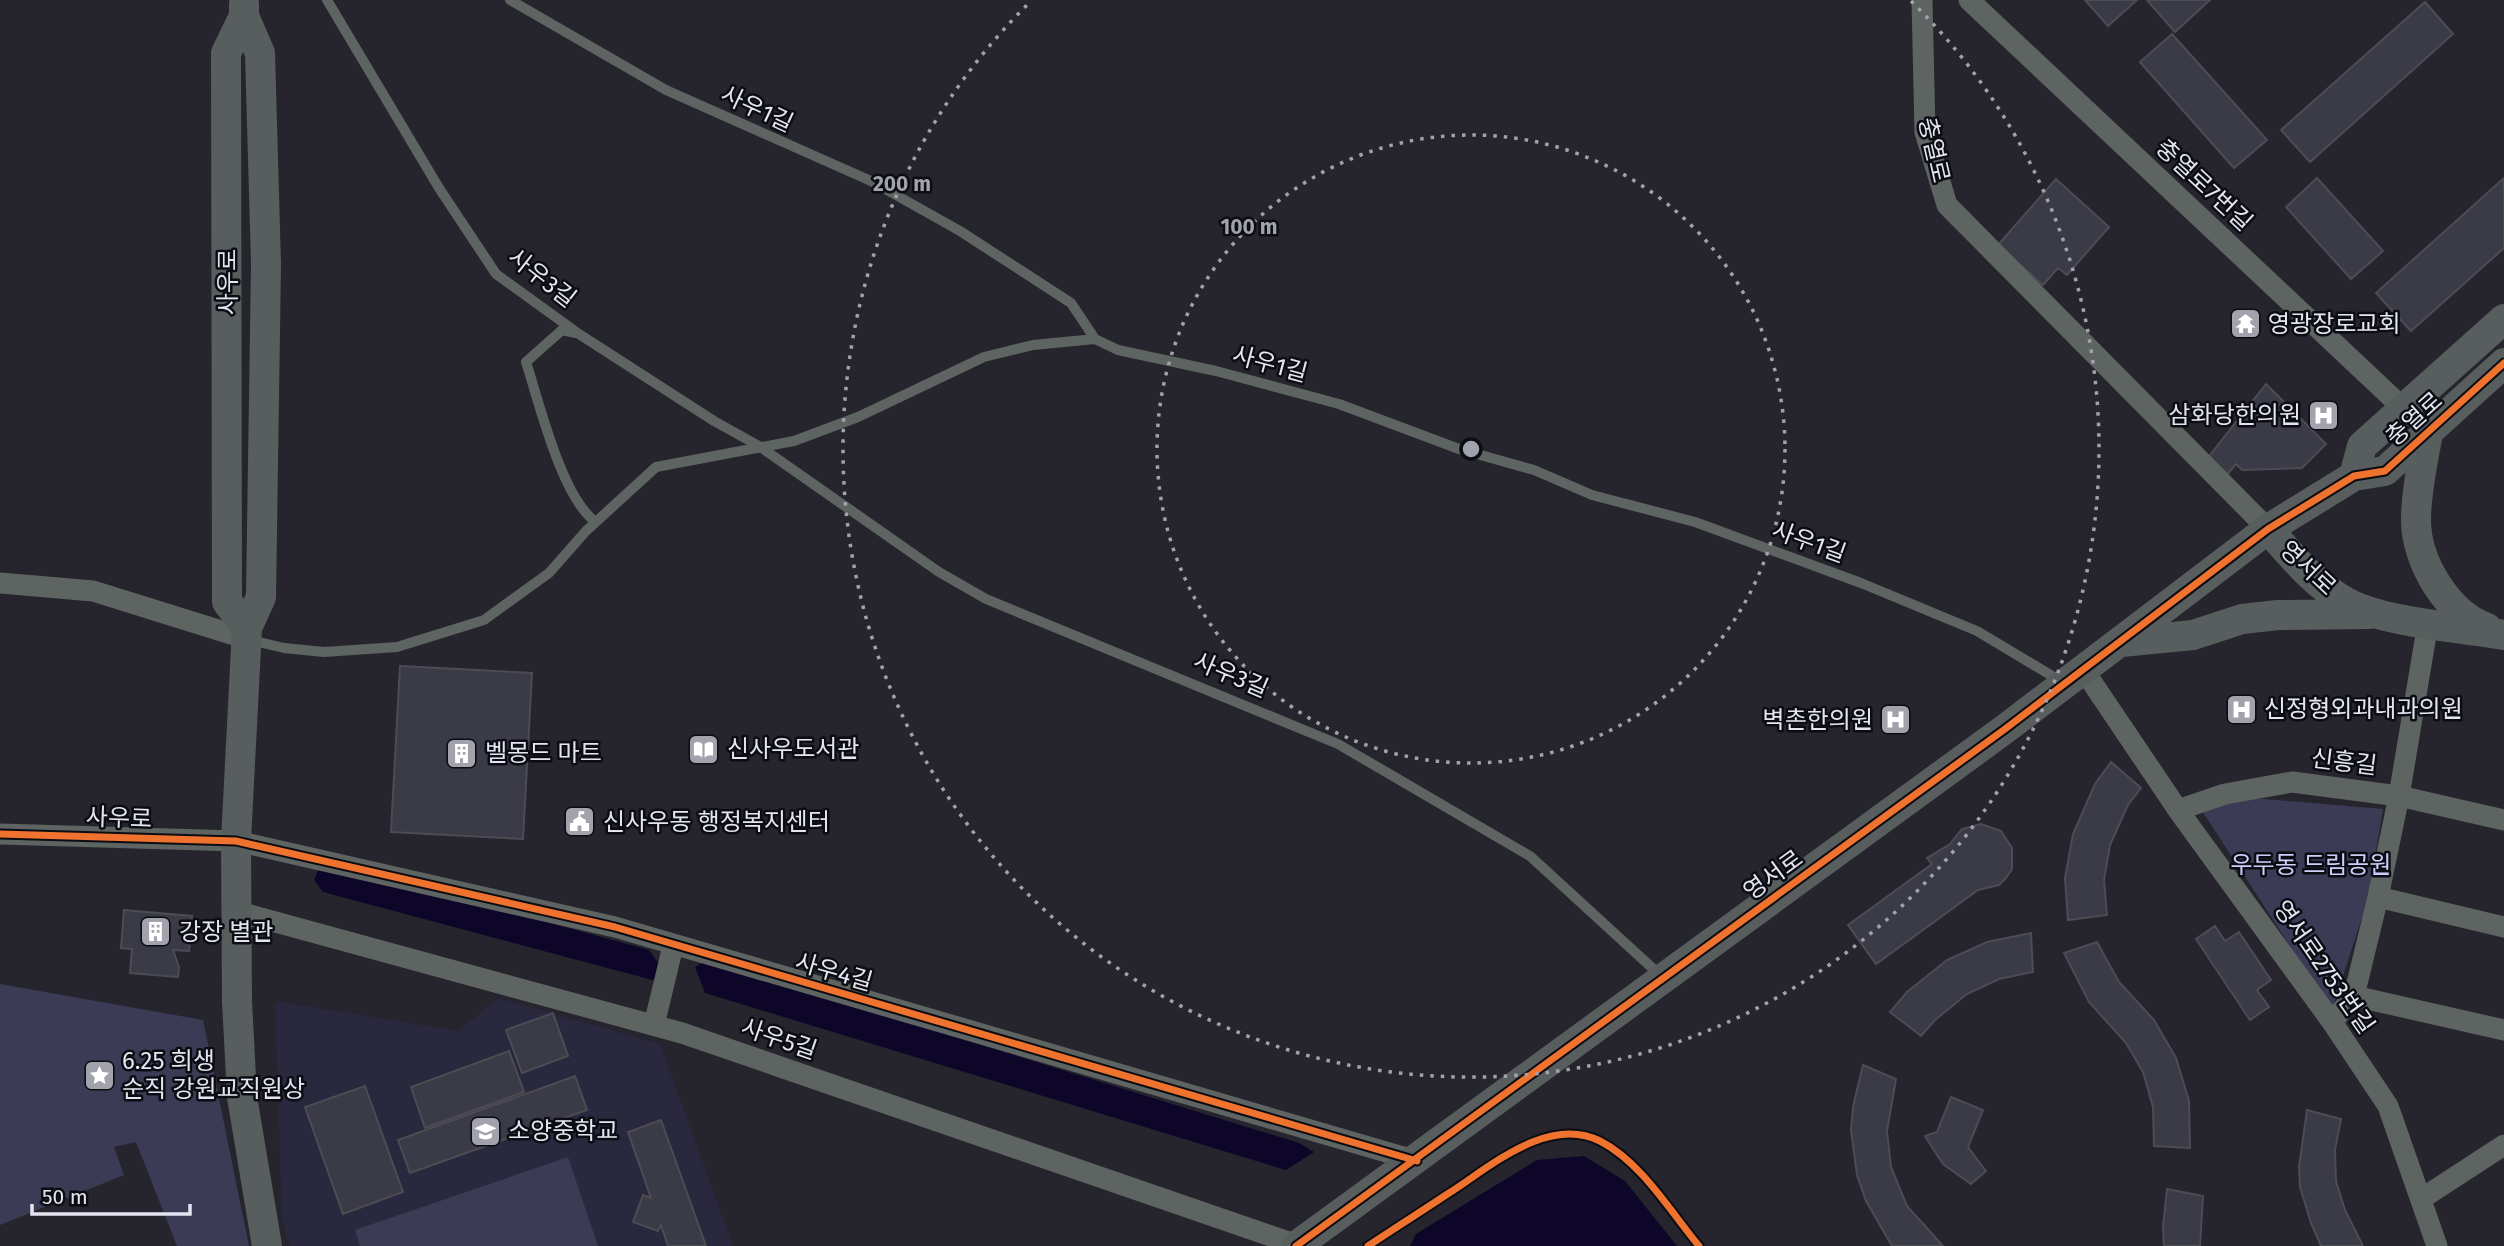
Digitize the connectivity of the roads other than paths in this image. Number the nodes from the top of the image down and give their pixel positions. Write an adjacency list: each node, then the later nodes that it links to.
1 (327, 0): 7 (lane, 사우3길)
2 (510, 0): 8 (lane, 사우1길)
3 (1922, 0): 15 (street, 충열로)
4 (1969, 0): 10 (street, 충열로7번길)
5 (244, 8): 19 (street, 사우로)
6 (2504, 319): 10 (street, 충열로)
7 (579, 334): 12 (lane, 사우3길); 14 (lane)
8 (1095, 339): 12 (lane); 22 (lane, 사우1길)
9 (2504, 363): 11 (street, 충열로)
10 (2403, 408): 13 (street, 충열로)
11 (2428, 433): 13 (street, 충열로); 20 (street)
12 (759, 446): 14 (lane); 32 (lane, 사우3길)
13 (2354, 476): 15 (street, 충열로)
14 (596, 522): 19 (lane)
15 (2268, 529): 17 (street, 영서로); 21 (street, 영서로)
16 (0, 583): 19 (street)
17 (2380, 614): 18 (street, 영서로); 21 (street)
18 (2428, 622): 20 (street, 영서로); 23 (street)
19 (247, 634): 27 (street)
20 (2504, 634)
21 (2120, 642): 22 (street, 영서로)
22 (2075, 677): 24 (street, 영서로2753번길); 32 (street, 영서로)
23 (2399, 796): 24 (street, 신흥길); 25 (street, 신흥길); 28 (street)
24 (2178, 810): 34 (street, 영서로2753번길)
25 (2504, 820)
26 (0, 834): 27 (street, 사우로)
27 (236, 841): 29 (street); 31 (street, 사우4길)
28 (2378, 897): 30 (street); 33 (street)
29 (235, 911): 35 (street, 사우5길); 40 (street)
30 (2504, 927)
31 (673, 946): 35 (street); 38 (street, 사우4길)
32 (1663, 978): 38 (street, 영서로)
33 (2354, 996): 34 (street); 36 (street)
34 (2332, 1022): 39 (street, 영서로2753번길)
35 (654, 1025): 41 (street, 사우5길)
36 (2504, 1030)
37 (2504, 1145): 39 (street)
38 (1417, 1161): 41 (street, 영서로)
39 (2421, 1199): 42 (street, 영서로2753번길)
40 (267, 1246)
41 (1297, 1246)
42 (2437, 1246)

